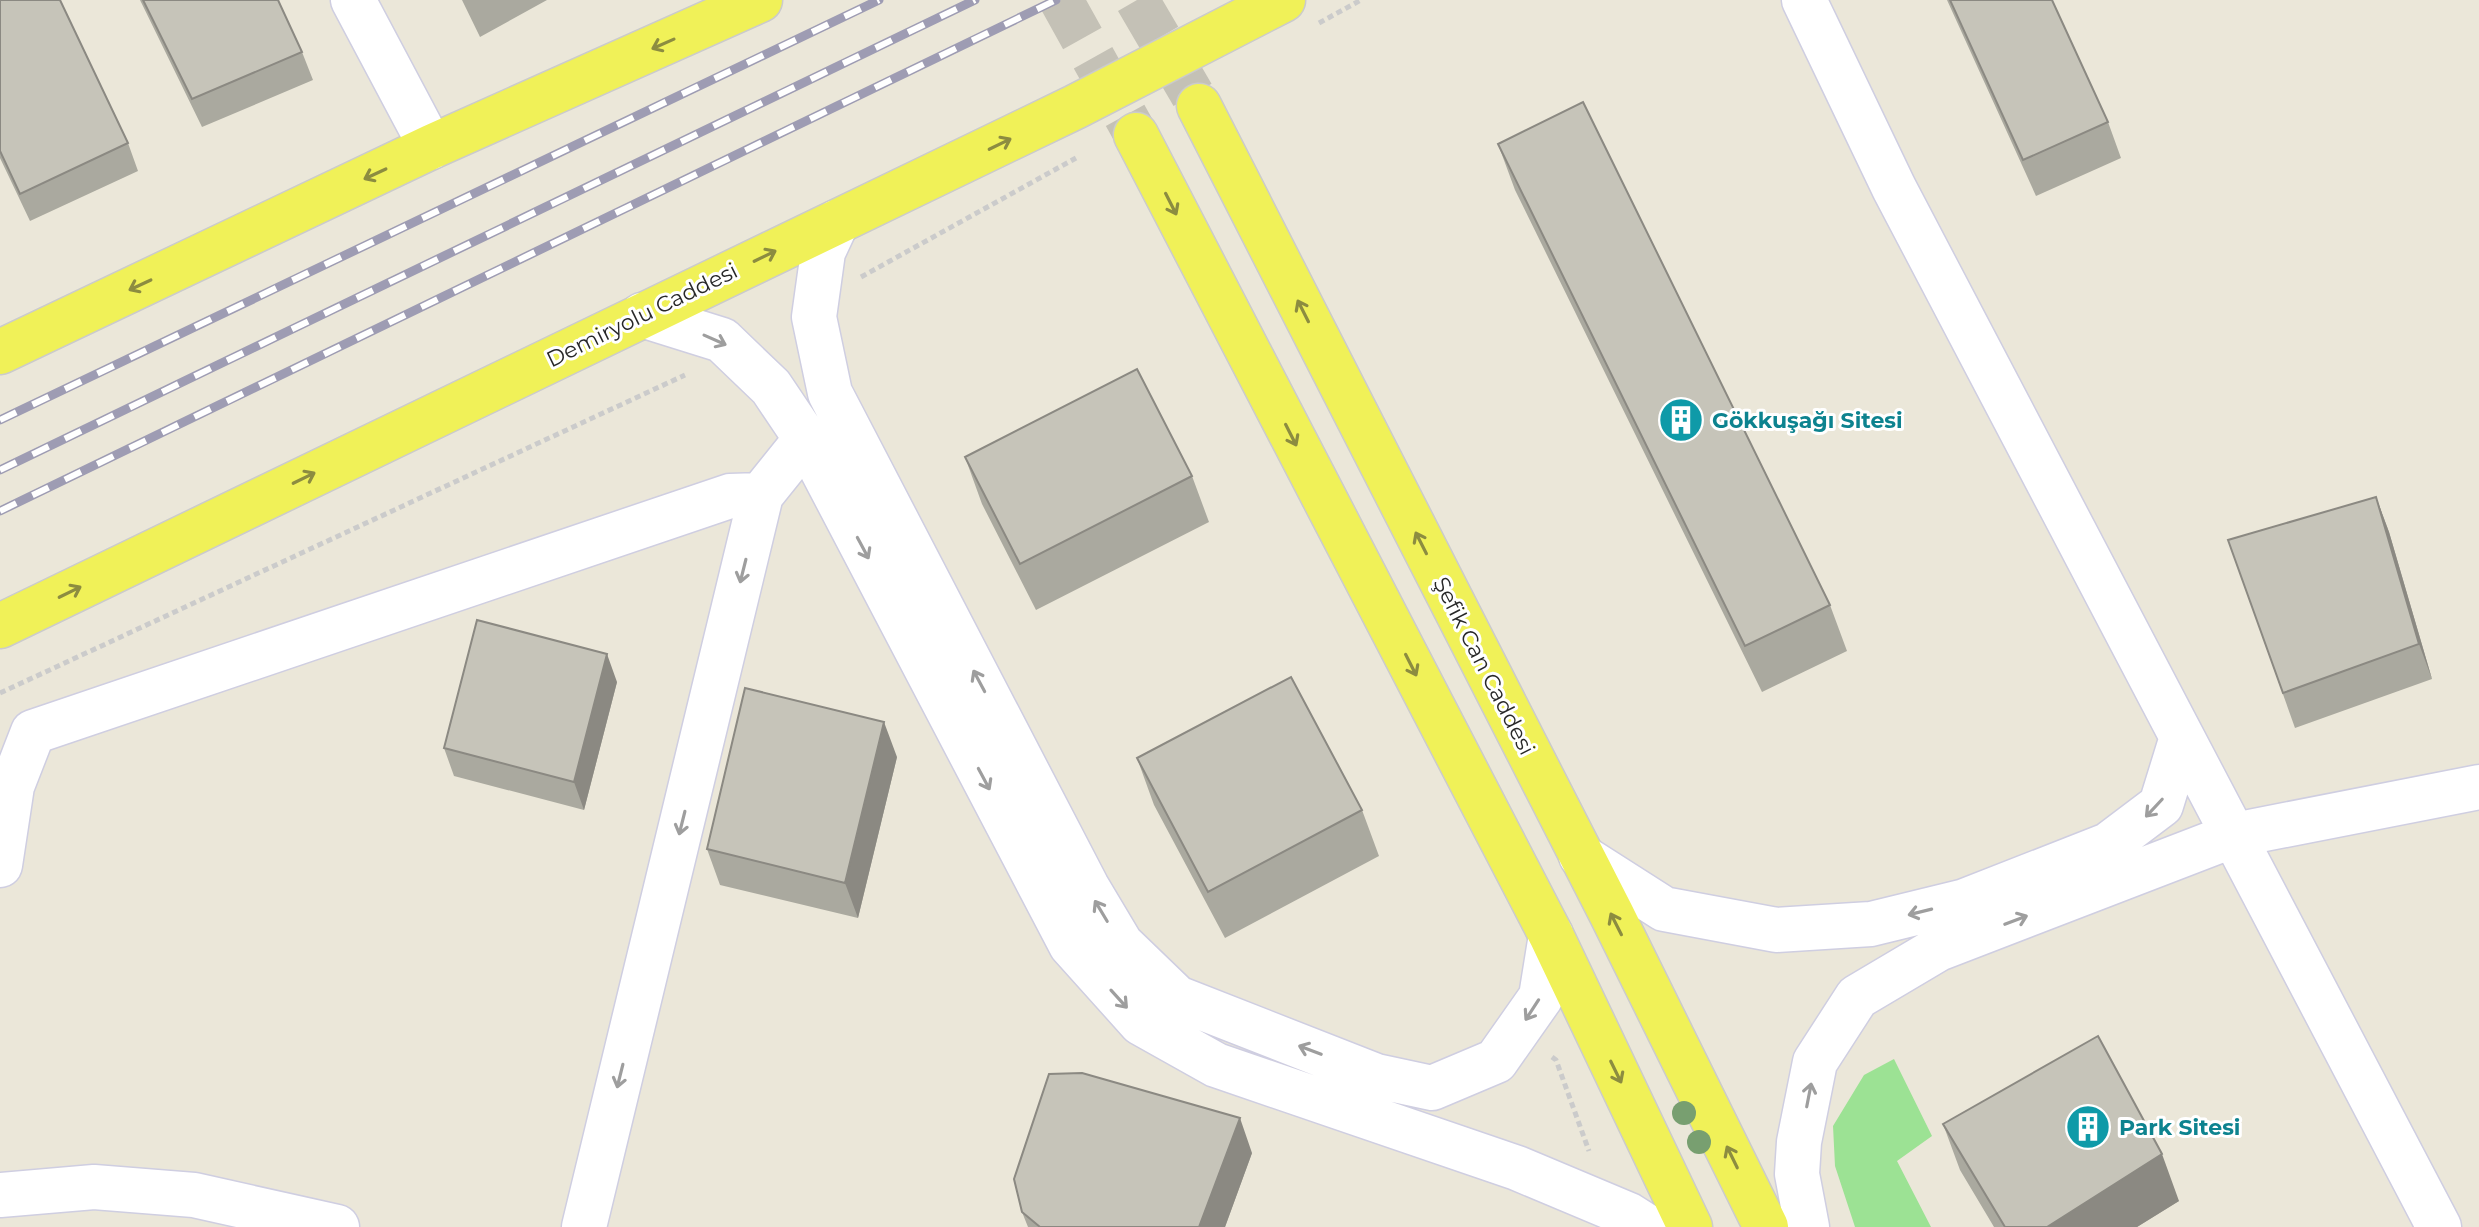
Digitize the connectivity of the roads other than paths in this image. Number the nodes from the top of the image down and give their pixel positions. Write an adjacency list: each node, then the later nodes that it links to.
1 (353, 0): 8 (street)
2 (760, 0): 5 (main road)
3 (1283, 0): 9 (main road, Demiryolu Caddesi, one-way to 3)
4 (1804, 0): 15 (street)
5 (712, 10): 8 (main road, one-way to 8)
6 (1199, 106): 18 (main road, Şefik Can Caddesi, one-way to 6)
7 (1136, 135): 21 (main road, one-way to 21)
8 (431, 147): 11 (main road, one-way to 11)
9 (837, 222): 10 (main road, Demiryolu Caddesi, one-way to 9); 21 (street, one-way to 9)
10 (642, 315): 12 (street, one-way to 12); 14 (main road, Demiryolu Caddesi, one-way to 10)
11 (1, 348)
12 (806, 439): 13 (street); 25 (street, one-way to 25)
13 (761, 495): 19 (street); 24 (street, one-way to 24)
14 (0, 626)
15 (2182, 737): 17 (street); 18 (street, one-way to 18); 20 (street)
16 (2479, 787): 17 (street)
17 (2234, 835): 20 (street); 29 (street)
18 (1581, 856): 27 (main road, Şefik Can Caddesi, one-way to 18)
19 (0, 865)
20 (2160, 865): 28 (street, one-way to 20)
21 (1551, 935): 26 (main road, one-way to 26)
22 (0, 1195): 23 (street)
23 (337, 1227)
24 (584, 1227)
25 (1648, 1227)
26 (1690, 1227)
27 (1766, 1227)
28 (1807, 1227)
29 (2439, 1227)

